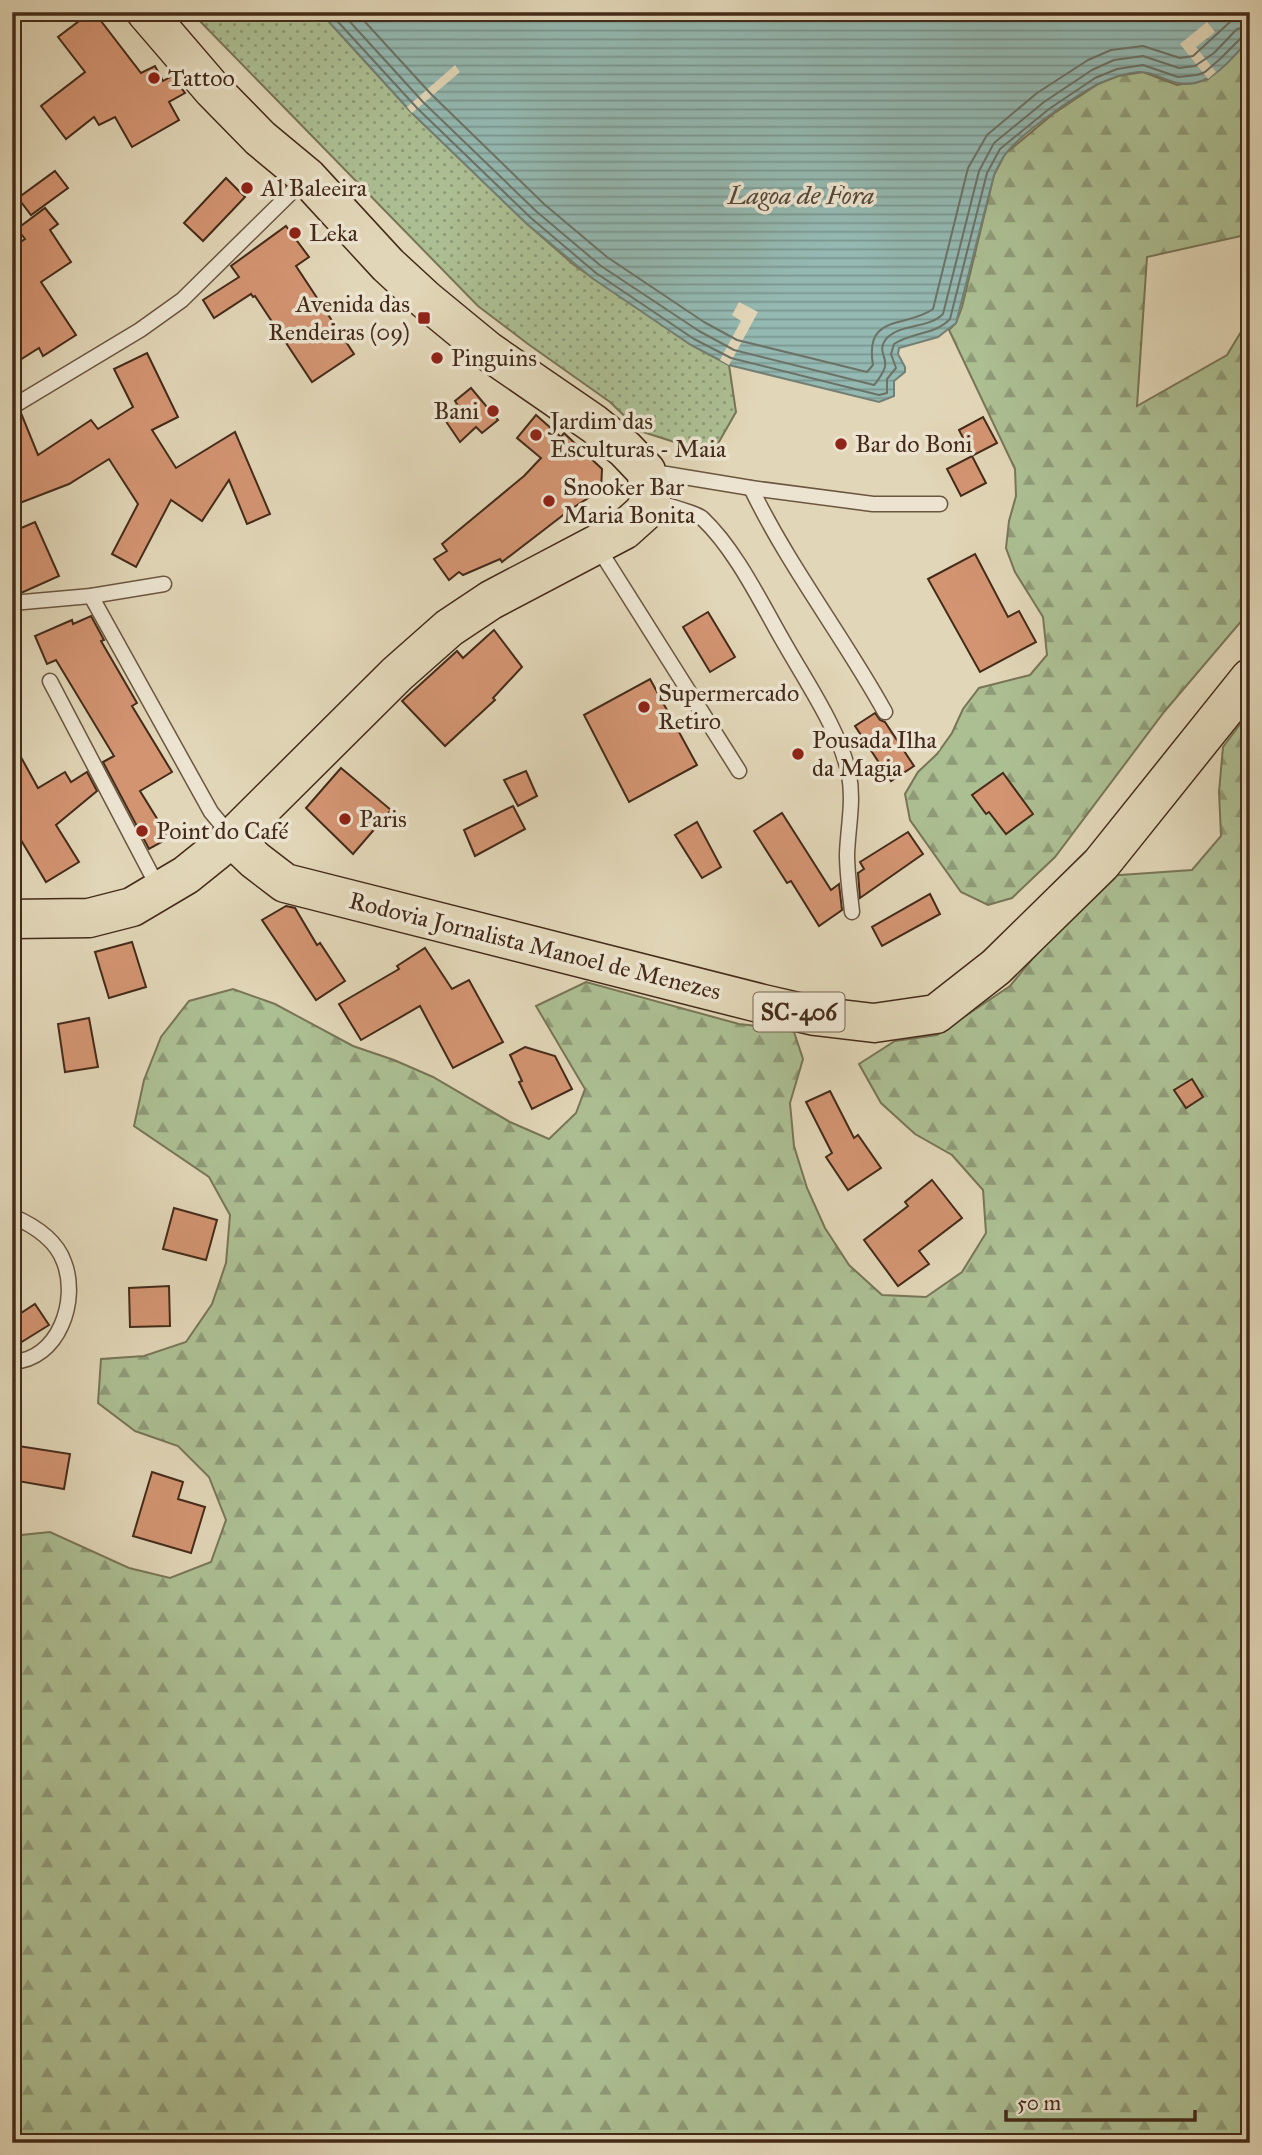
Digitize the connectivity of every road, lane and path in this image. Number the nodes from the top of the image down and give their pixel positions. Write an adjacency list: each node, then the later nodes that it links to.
1 (146, 12): 2 (main road)
2 (307, 177): 3 (lane); 4 (main road)
3 (12, 407)
4 (649, 485): 5 (lane); 7 (main road); 17 (lane)
5 (751, 488): 6 (lane); 13 (lane)
6 (940, 504)
7 (597, 545): 14 (lane); 15 (main road)
8 (164, 584): 9 (lane)
9 (91, 596): 10 (lane); 15 (lane)
10 (12, 603)
11 (1250, 678): 15 (main road, Rodovia Jornalista Manoel de Menezes / SC-406)
12 (50, 681): 16 (lane)
13 (885, 712)
14 (739, 771)
15 (232, 838): 16 (main road)
16 (159, 890): 18 (main road)
17 (852, 912)
18 (12, 919)
19 (12, 1216): 20 (lane)
20 (12, 1362)

